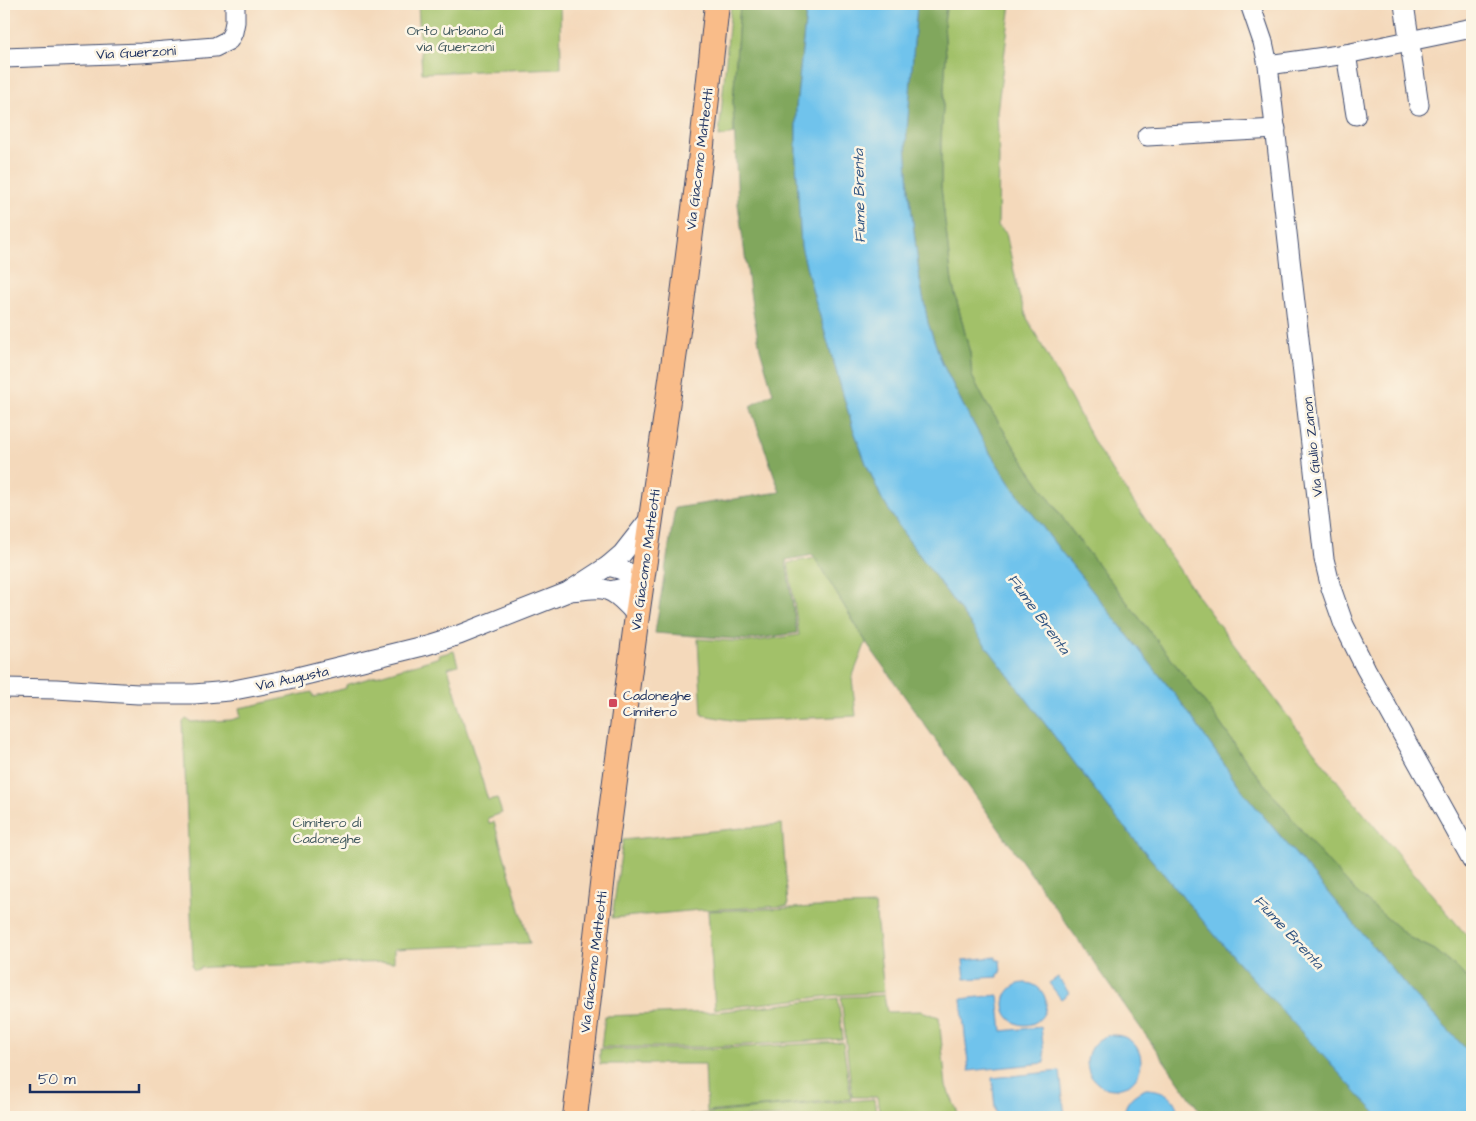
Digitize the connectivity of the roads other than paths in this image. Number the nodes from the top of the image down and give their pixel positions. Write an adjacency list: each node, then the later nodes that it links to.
1 (235, 4): 8 (street, Via Guerzoni)
2 (717, 4): 14 (main road, Via Giacomo Matteotti)
3 (1250, 4): 9 (street, Via Giulio Zanon)
4 (1404, 4): 6 (street)
5 (1472, 28): 6 (street)
6 (1409, 41): 7 (street); 10 (street)
7 (1346, 54): 9 (street); 11 (street)
8 (4, 58)
9 (1268, 66): 12 (street, Via Giulio Zanon)
10 (1419, 106)
11 (1356, 115)
12 (1276, 129): 13 (street); 21 (street, Via Giulio Zanon)
13 (1147, 136)
14 (651, 517): 15 (street, Via Augusta); 16 (main road, Via Giacomo Matteotti)
15 (608, 566): 16 (street); 18 (street, Via Augusta)
16 (642, 580): 17 (street, Via Augusta); 19 (main road, Via Giacomo Matteotti)
17 (610, 591): 18 (street, Via Augusta); 19 (street)
18 (568, 592): 20 (street, Via Augusta)
19 (637, 616): 22 (main road, Via Giacomo Matteotti)
20 (4, 688)
21 (1472, 860)
22 (575, 1117)

